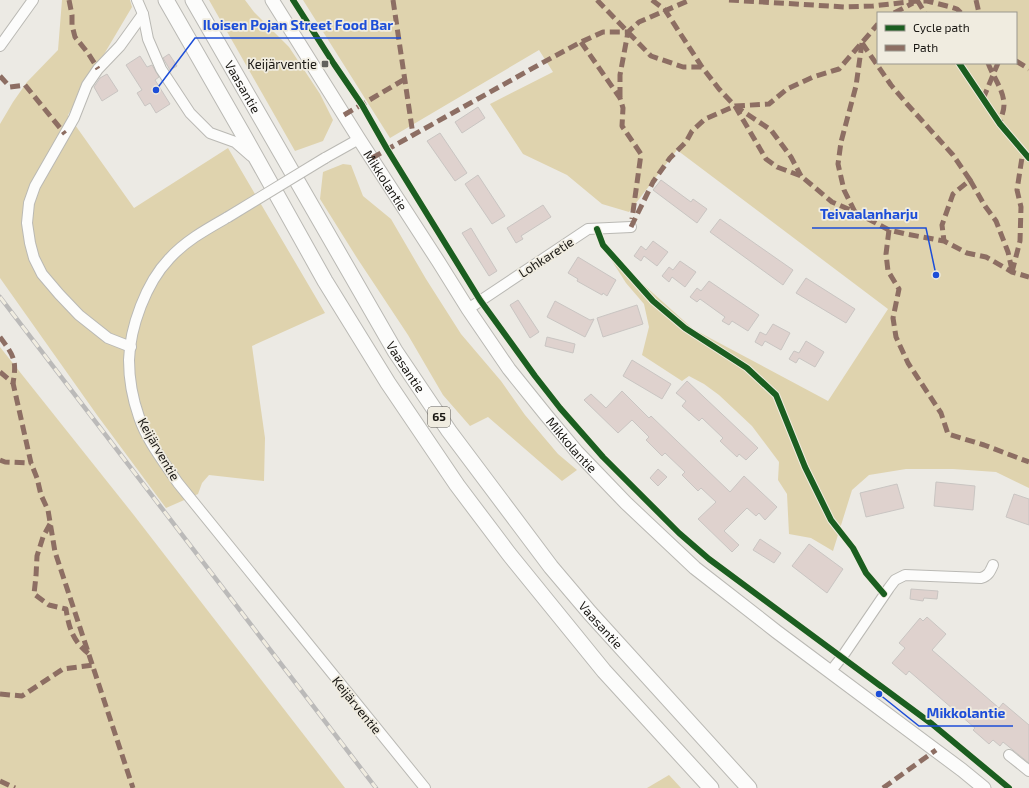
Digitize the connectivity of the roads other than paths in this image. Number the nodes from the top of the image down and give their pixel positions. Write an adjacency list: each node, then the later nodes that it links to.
1 (33, 0): 7 (street)
2 (137, 0): 6 (street)
3 (166, 0): 9 (highway, Vaasantie / 65)
4 (193, 0): 19 (highway, Vaasantie / 65)
5 (272, 0): 8 (main road, Mikkolantie)
6 (143, 14): 9 (street); 12 (street)
7 (0, 46)
8 (359, 139): 11 (main road, Mikkolantie); 12 (street, Keijärventie, bridge)
9 (261, 166): 18 (highway, Vaasantie / 65)
10 (631, 227): 11 (street, Lohkaretie)
11 (468, 310): 14 (main road, Mikkolantie)
12 (131, 347): 17 (street, Keijärventie)
13 (993, 565): 14 (street)
14 (830, 672): 20 (main road, Mikkolantie)
15 (1009, 755): 16 (street)
16 (1029, 771)
17 (425, 788)
18 (711, 788)
19 (748, 788)
20 (984, 788)

